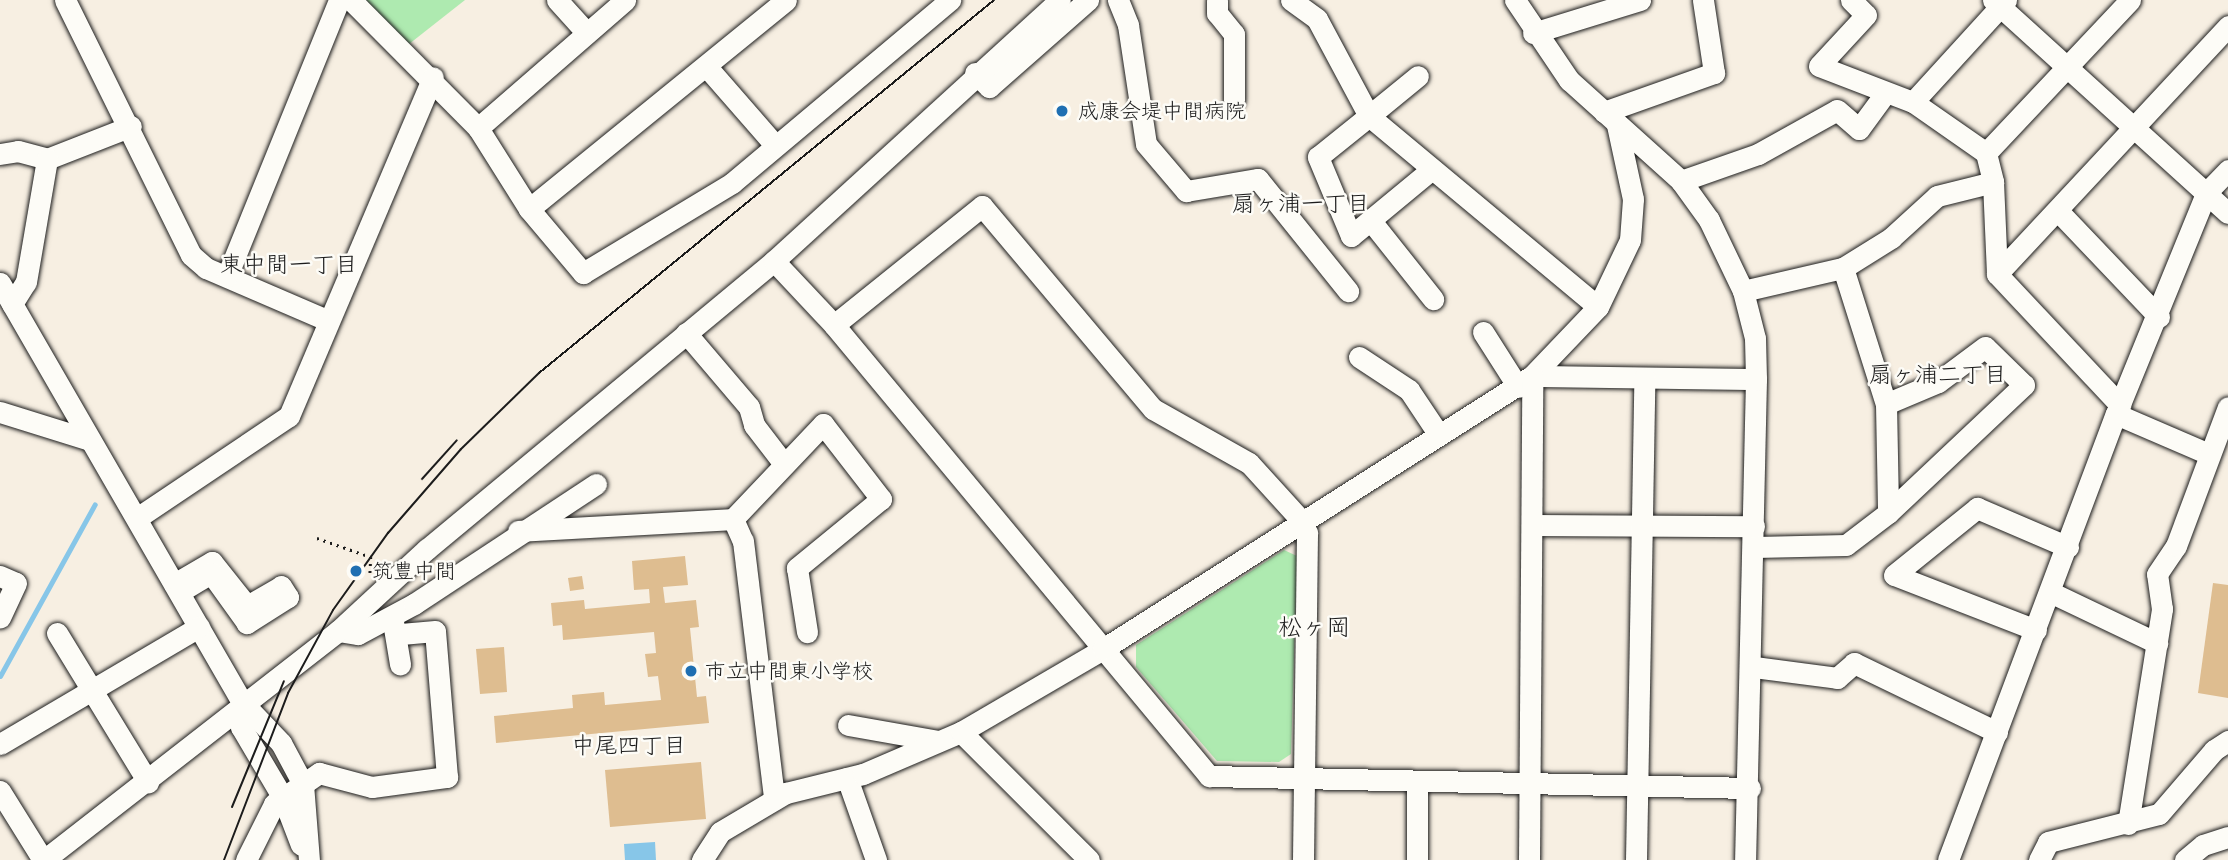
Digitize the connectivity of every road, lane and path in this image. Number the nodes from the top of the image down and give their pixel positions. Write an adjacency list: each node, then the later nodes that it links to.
1 (65, 0): 32 (street)
2 (339, 0): 51 (street)
3 (351, 0): 26 (street)
4 (557, 0): 20 (street)
5 (625, 0): 20 (street)
6 (786, 0): 22 (street)
7 (950, 0): 35 (street)
8 (1060, 0): 24 (street)
9 (1088, 0): 24 (street)
10 (1118, 0): 53 (street)
11 (1217, 0): 28 (street)
12 (1291, 0): 30 (street)
13 (1515, 0): 21 (street)
14 (1640, 0): 21 (street)
15 (1703, 0): 31 (street)
16 (2130, 0): 23 (street)
17 (1999, 2): 23 (street); 29 (street)
18 (1865, 5): 27 (street)
19 (2228, 26): 33 (street)
20 (586, 32): 34 (street)
21 (1533, 33): 31 (street)
22 (706, 66): 35 (street); 44 (street)
23 (2068, 66): 33 (street); 36 (street)
24 (975, 74): 48 (street)
25 (1418, 76): 30 (street)
26 (433, 77): 34 (street); 59 (street)
27 (1884, 95): 29 (street); 41 (street)
28 (1234, 100)
29 (1913, 102): 36 (street)
30 (1369, 116): 39 (street); 47 (street)
31 (1611, 119): 41 (street); 57 (street)
32 (131, 126): 38 (street); 51 (street)
33 (2134, 127): 43 (street); 45 (street)
34 (478, 128): 44 (street)
35 (775, 145): 44 (street)
36 (1986, 152): 42 (street)
37 (0, 154): 38 (street)
38 (47, 159): 56 (street)
39 (1432, 169): 47 (street); 57 (street)
40 (2228, 170): 43 (street)
41 (1681, 181): 54 (street)
42 (1993, 182): 49 (street); 50 (street)
43 (2206, 193): 46 (street); 58 (street)
44 (529, 209)
45 (2059, 212): 50 (street); 58 (street)
46 (2228, 213)
47 (1371, 221): 55 (street)
48 (774, 261): 60 (street); 62 (street)
49 (1843, 268): 54 (street); 67 (street)
50 (1997, 274): 69 (street)
51 (227, 276): 59 (street)
52 (0, 283): 56 (street)
53 (1348, 291)
54 (1743, 291): 65 (street)
55 (1433, 299)
56 (12, 304): 72 (street)
57 (1598, 307): 66 (street)
58 (2158, 317): 69 (street)
59 (327, 320): 77 (street)
60 (834, 325): 79 (street); 98 (street)
61 (1483, 332): 66 (street)
62 (686, 333): 74 (street); 94 (street)
63 (1359, 357): 71 (street)
64 (1644, 378): 65 (street); 66 (street); 81 (street)
65 (1756, 379): 83 (street)
66 (1525, 382): 71 (street); 80 (street)
67 (1886, 404): 76 (street); 76 (street)
68 (2228, 407): 73 (street)
69 (2118, 410): 73 (street); 85 (street)
70 (0, 412): 72 (street)
71 (1439, 435): 79 (street)
72 (90, 440): 77 (street)
73 (2209, 454): 97 (street)
74 (784, 464): 78 (street); 95 (street)
75 (596, 484): 82 (street)
76 (1888, 513): 83 (street)
77 (137, 518): 88 (street)
78 (733, 519): 82 (street); 119 (street)
79 (1300, 519): 98 (street); 109 (street)
80 (1532, 525): 81 (street); 114 (street)
81 (1642, 527): 83 (street); 115 (street)
82 (517, 531): 91 (street)
83 (1755, 537): 100 (street)
84 (317, 538): 87 (path)
85 (2068, 547): 89 (street); 93 (street)
86 (0, 576): 90 (street)
87 (369, 582)
88 (177, 588): 88 (street); 92 (street)
89 (2050, 592): 93 (street); 97 (street)
90 (0, 618)
91 (394, 625): 94 (street); 99 (street); 113 (street)
92 (199, 627): 101 (street); 102 (street)
93 (2036, 630): 105 (street)
94 (338, 631): 102 (street)
95 (807, 632)
96 (57, 633): 101 (street)
97 (2157, 643): 120 (street)
98 (1103, 649): 104 (street); 109 (street)
99 (400, 664)
100 (1754, 667): 105 (street); 116 (street)
101 (92, 693): 108 (street); 111 (street)
102 (241, 701): 111 (street); 113 (street); 118 (street)
103 (848, 725): 106 (street)
104 (961, 732): 106 (street); 127 (street)
105 (1997, 732): 133 (street)
106 (939, 741): 110 (street)
107 (2228, 741): 120 (street)
108 (0, 744)
109 (1304, 777): 112 (street); 128 (street)
110 (847, 778): 119 (street); 126 (street)
111 (148, 782): 122 (street)
112 (1417, 783): 114 (street); 129 (street)
113 (303, 784): 118 (street); 124 (street)
114 (1530, 787): 115 (street); 130 (street)
115 (1637, 787): 116 (street); 131 (street)
116 (1750, 788): 132 (street)
117 (0, 791): 122 (street)
118 (283, 798): 123 (street); 124 (street)
119 (774, 799): 125 (street)
120 (2128, 824): 134 (street)
121 (2228, 837): 135 (street)
122 (44, 860)
123 (246, 860)
124 (307, 860)
125 (702, 860)
126 (876, 860)
127 (1089, 860)
128 (1303, 860)
129 (1417, 860)
130 (1529, 860)
131 (1636, 860)
132 (1745, 860)
133 (1948, 860)
134 (2039, 860)
135 (2185, 860)

